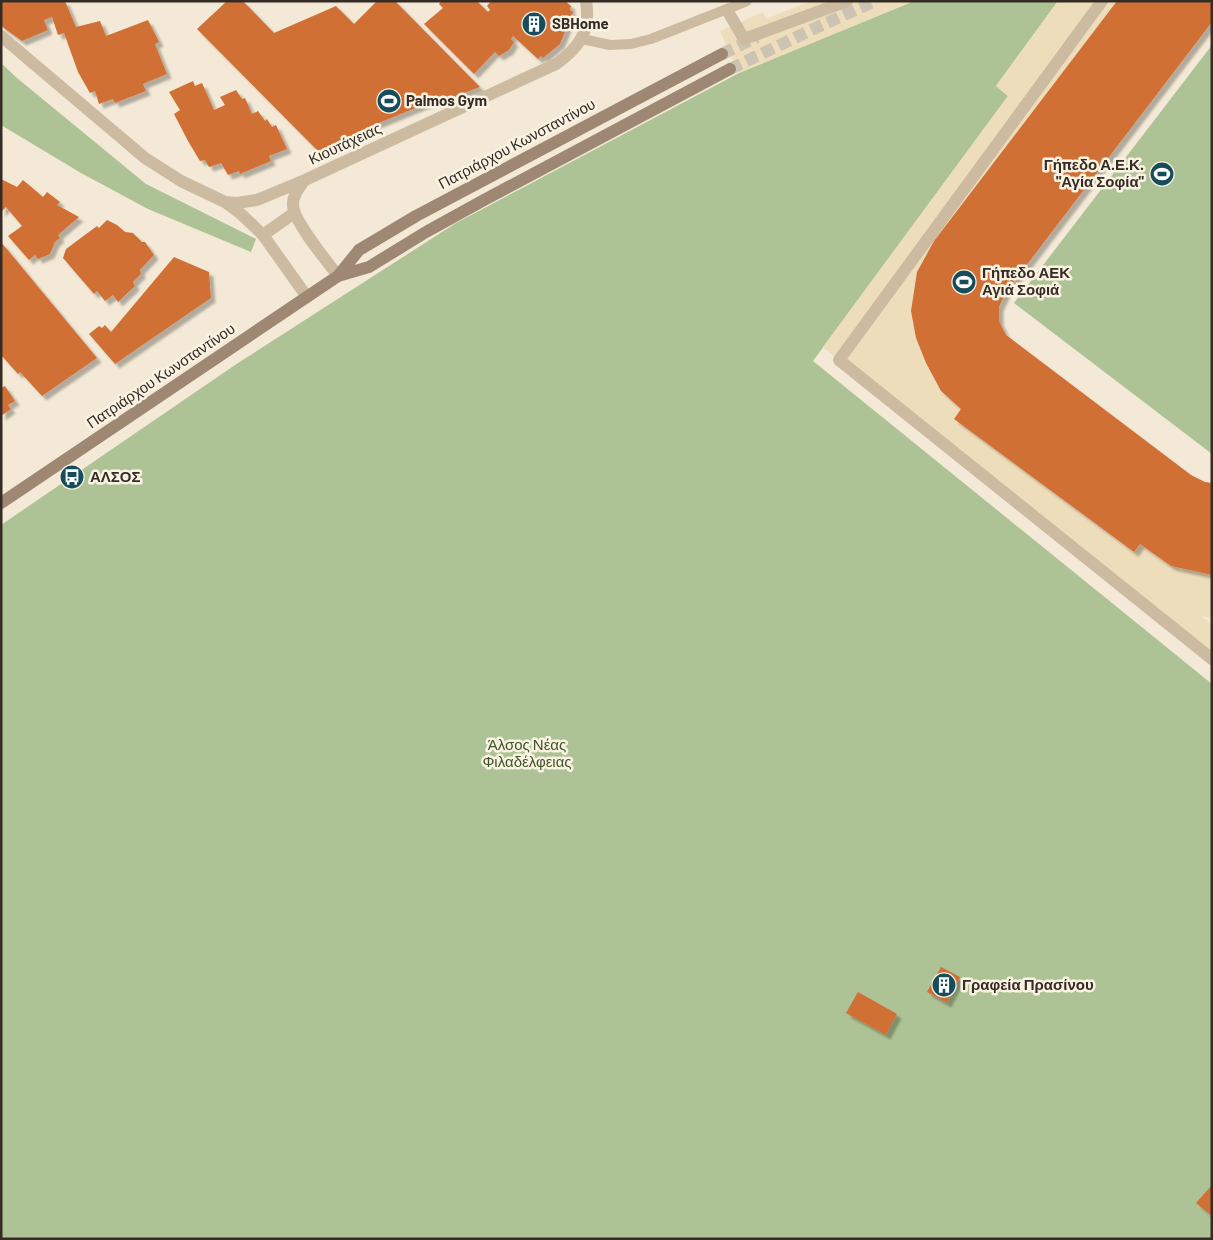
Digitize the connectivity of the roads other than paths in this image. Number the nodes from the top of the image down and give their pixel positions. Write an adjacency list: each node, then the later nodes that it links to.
1 (586, 1): 7 (street)
2 (747, 1): 5 (lane)
3 (847, 1): 5 (street)
4 (1102, 1): 17 (street)
5 (726, 10): 7 (lane)
6 (1, 36): 11 (street, Κιουτάχειας)
7 (582, 39): 10 (street, Κιουτάχειας)
8 (722, 54): 14 (main road, Πατριάρχου Κωνσταντίνου)
9 (730, 69): 14 (main road, Πατριάρχου Κωνσταντίνου)
10 (304, 180): 11 (street, Κιουτάχειας); 12 (street, Κιουτάχειας)
11 (225, 202): 13 (street, Κιουτάχειας)
12 (294, 214): 13 (street); 14 (street)
13 (263, 235): 15 (street, Κιουτάχειας)
14 (338, 276): 15 (main road, Πατριάρχου Κωνσταντίνου)
15 (307, 297): 16 (main road, Πατριάρχου Κωνσταντίνου)
16 (1, 503)
17 (1212, 659)

